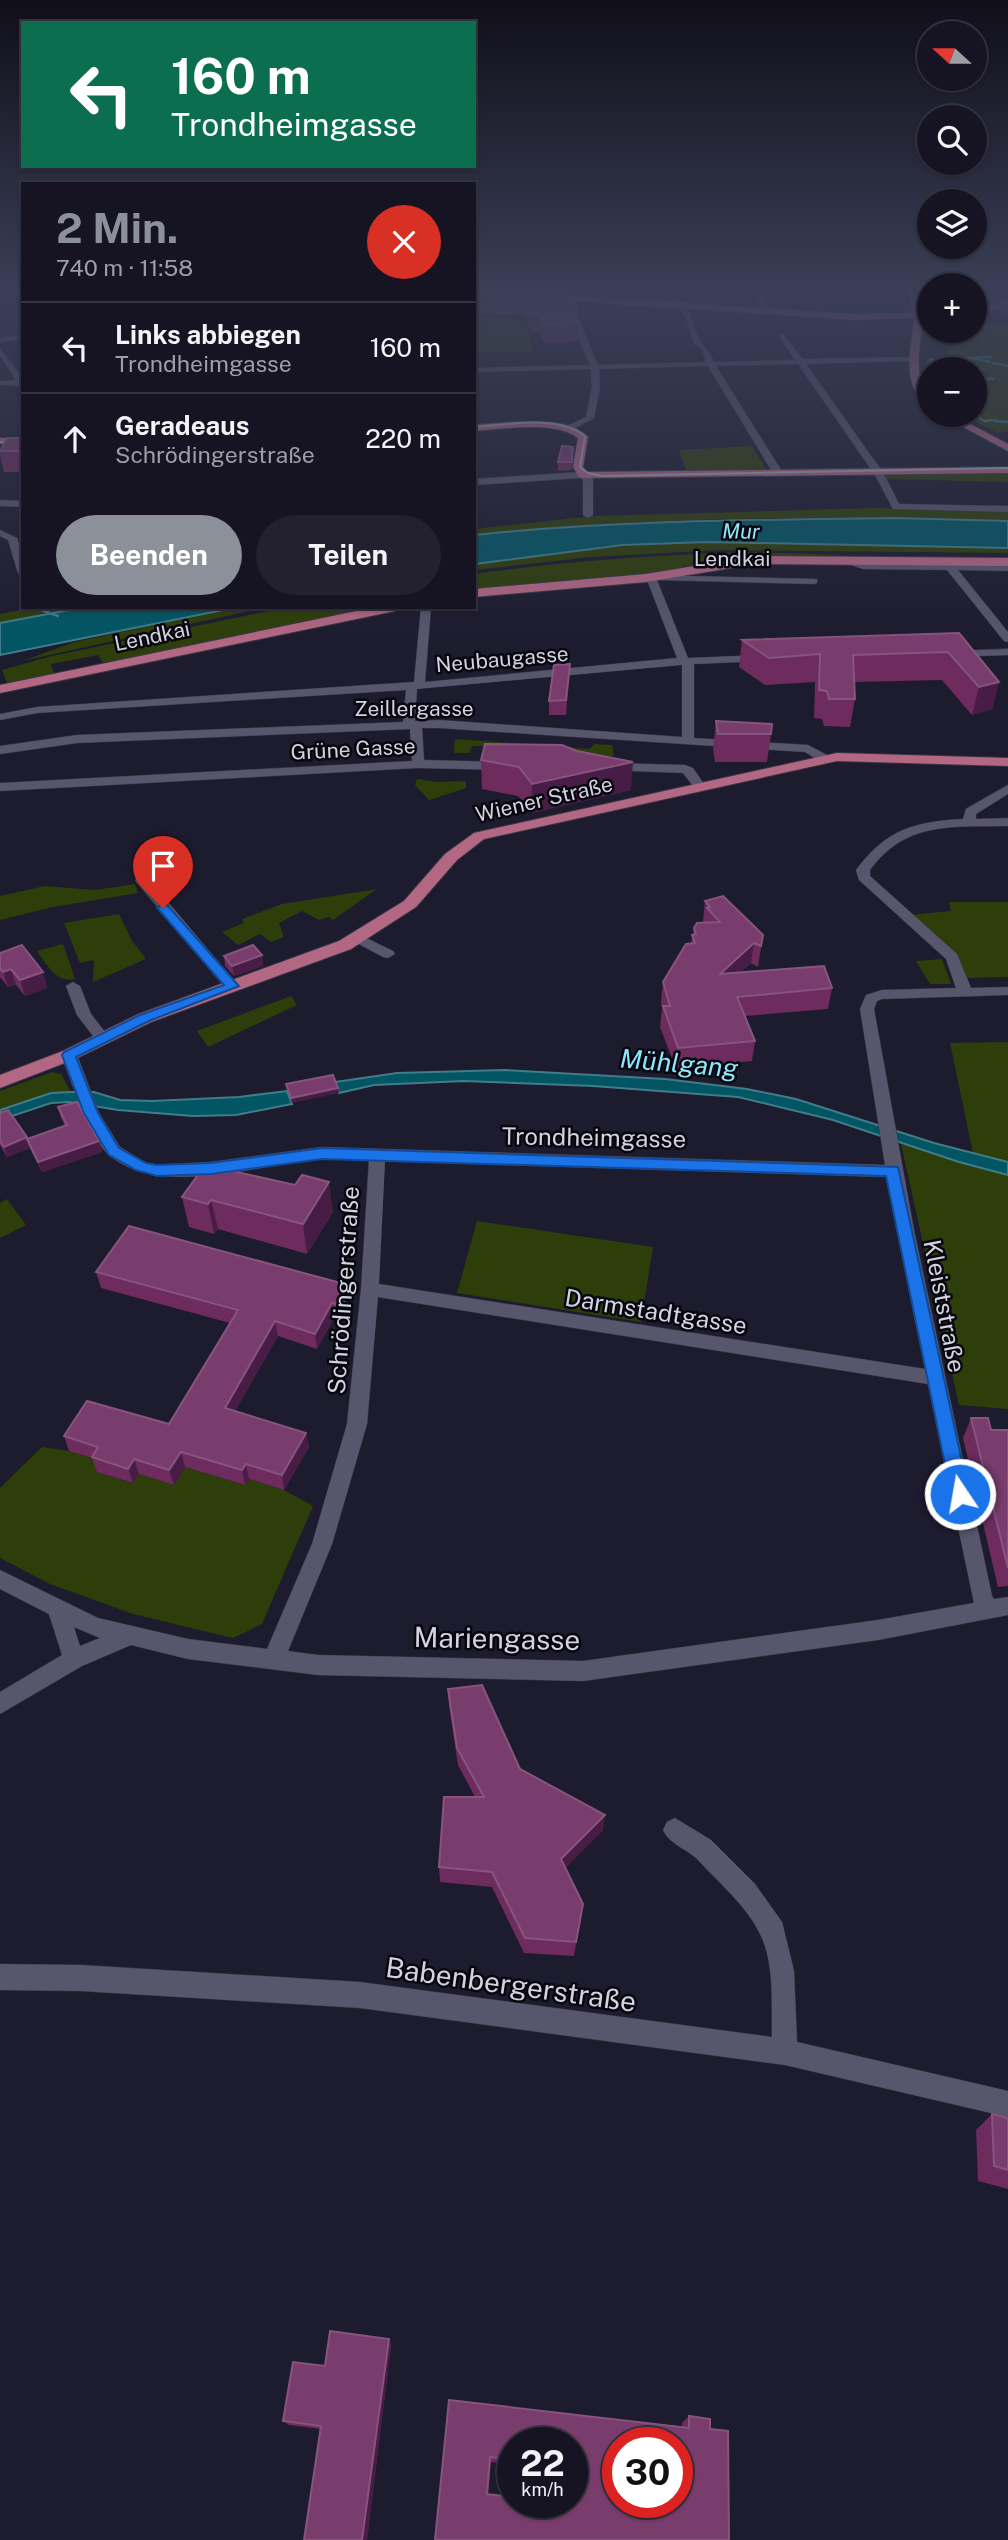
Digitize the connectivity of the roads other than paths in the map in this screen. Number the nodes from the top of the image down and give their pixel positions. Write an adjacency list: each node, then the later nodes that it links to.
1 (593, 406): 6 (street)
2 (736, 406): 12 (street)
3 (831, 406): 11 (street)
4 (969, 427): 9 (main road)
5 (476, 428): 6 (main road)
6 (570, 428): 13 (main road)
7 (0, 441): 8 (main road)
8 (21, 441)
9 (1008, 448)
10 (1008, 470): 11 (main road)
11 (876, 472): 12 (main road); 17 (street)
12 (778, 473): 13 (main road)
13 (583, 475): 14 (street); 18 (street)
14 (476, 482)
15 (0, 503): 16 (street)
16 (21, 503)
17 (1008, 509)
18 (588, 515)
19 (0, 533): 24 (street)
20 (855, 560): 21 (main road, Lendkai); 22 (street, Lendkai); 25 (main road, Lendkai)
21 (1008, 562)
22 (950, 567): 23 (street, Lendkai); 30 (street)
23 (1008, 568)
24 (20, 576)
25 (651, 577): 26 (street, Lendkai); 27 (main road, Lendkai); 34 (street)
26 (813, 581)
27 (476, 593)
28 (386, 609): 36 (main road, Lendkai)
29 (426, 609): 35 (street)
30 (1008, 639)
31 (1008, 652): 32 (street)
32 (933, 655)
33 (771, 658): 34 (street, Neubaugasse)
34 (684, 661): 35 (street, Neubaugasse); 39 (street)
35 (415, 685): 37 (street, Neubaugasse); 38 (street)
36 (0, 689)
37 (0, 716)
38 (413, 725): 39 (street, Zeillergasse); 40 (street, Zeillergasse); 43 (street)
39 (688, 740): 41 (street, Zeillergasse)
40 (0, 750)
41 (825, 759): 42 (main road, Wiener Straße); 47 (main road, Wiener Straße)
42 (1008, 762)
43 (418, 764): 44 (street, Grüne Gasse); 46 (street, Grüne Gasse)
44 (524, 766)
45 (591, 767): 47 (street)
46 (0, 787)
47 (700, 787): 52 (main road, Wiener Straße)
48 (1008, 789): 50 (street)
49 (1008, 822): 50 (street)
50 (969, 823): 57 (street)
51 (142, 880): 55 (street)
52 (358, 938): 53 (street); 55 (main road, Wiener Straße)
53 (388, 954)
54 (73, 986): 58 (street)
55 (232, 986): 58 (main road, Wiener Straße)
56 (1008, 991): 57 (street)
57 (965, 992): 62 (street, Kleiststraße)
58 (101, 1037): 59 (main road, Wiener Straße)
59 (69, 1055): 60 (main road, Wiener Straße); 61 (street, Schrödingerstraße)
60 (0, 1082)
61 (377, 1156): 62 (street, Trondheimgasse); 63 (street, Schrödingerstraße)
62 (893, 1171): 64 (street, Kleiststraße)
63 (370, 1289): 64 (street, Darmstadtgasse); 70 (street, Schrödingerstraße)
64 (934, 1378): 66 (street, Kleiststraße)
65 (0, 1579): 67 (street, Mariengasse)
66 (998, 1607): 70 (street, Mariengasse)
67 (58, 1611): 68 (street, Mariengasse); 69 (street)
68 (129, 1636): 69 (street); 70 (street, Mariengasse)
69 (74, 1659): 71 (street)
70 (273, 1661)
71 (0, 1704)
72 (675, 1830): 74 (street)
73 (0, 1977): 74 (street, Babenbergerstraße)
74 (785, 2052): 75 (street, Babenbergerstraße)
75 (1008, 2104)

